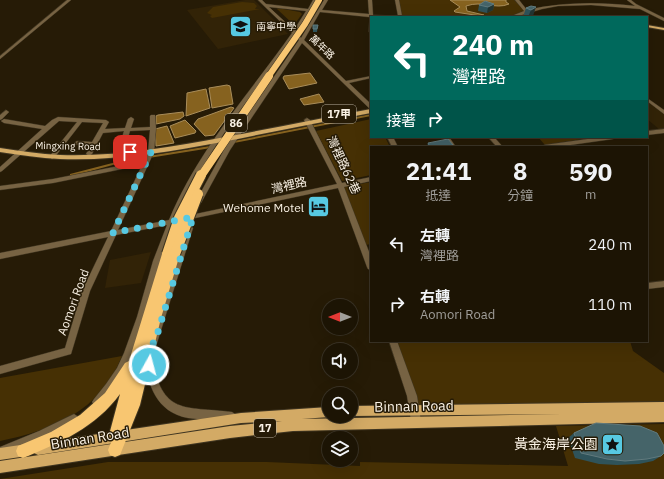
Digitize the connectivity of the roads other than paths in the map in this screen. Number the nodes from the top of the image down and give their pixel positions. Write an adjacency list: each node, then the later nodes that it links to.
1 (69, 0): 31 (street)
2 (260, 0): 16 (street, 萬年路)
3 (263, 0): 16 (street, 萬年路)
4 (315, 0): 18 (street)
5 (319, 0): 74 (highway, 86, bridge)
6 (322, 0): 74 (highway, 86, bridge)
7 (326, 0): 20 (street)
8 (370, 0): 22 (street)
9 (397, 0): 21 (street)
10 (517, 0): 19 (street)
11 (558, 0): 14 (street)
12 (583, 0): 15 (street)
13 (629, 0): 17 (street)
14 (562, 4): 15 (street); 19 (street)
15 (587, 4): 17 (street)
16 (267, 5): 18 (street); 29 (street, 萬年路)
17 (640, 8): 26 (street)
18 (309, 10): 29 (street)
19 (524, 10): 25 (street)
20 (319, 11): 22 (street); 30 (street)
21 (400, 15): 23 (street); 24 (street)
22 (371, 16): 23 (street)
23 (386, 16)
24 (432, 16)
25 (513, 16)
26 (664, 20)
27 (648, 25): 28 (main road)
28 (664, 28)
29 (295, 32): 30 (street, 萬年路); 54 (street)
30 (302, 39): 33 (street, 萬年路); 51 (street)
31 (0, 58)
32 (370, 78): 33 (street)
33 (348, 82): 35 (street, 萬年路); 36 (street, 萬年路)
34 (648, 100): 39 (street)
35 (370, 102)
36 (370, 108)
37 (370, 109): 44 (main road, Mingxing Road / 17甲)
38 (6, 112): 41 (street)
39 (664, 112)
40 (153, 116): 46 (street, Aomori Road)
41 (2, 119): 45 (street)
42 (130, 119): 47 (street)
43 (80, 121): 45 (street); 48 (street); 65 (street)
44 (310, 124): 51 (main road, Mingxing Road / 17甲); 69 (street, 灣裡路62巷)
45 (46, 128): 62 (street)
46 (154, 128): 47 (street); 63 (street, Aomori Road)
47 (128, 129): 48 (street); 57 (street)
48 (102, 131): 56 (street)
49 (664, 131): 50 (street)
50 (648, 133)
51 (236, 135): 54 (main road, Mingxing Road / 17甲); 71 (street)
52 (492, 138): 58 (street)
53 (606, 138): 59 (street)
54 (217, 139): 63 (main road, Mingxing Road / 17甲); 72 (street)
55 (77, 143): 56 (street)
56 (95, 144): 64 (street)
57 (123, 144)
58 (499, 146)
59 (551, 146)
60 (0, 147): 62 (main road, Mingxing Road / 17甲)
61 (0, 150): 62 (main road, Mingxing Road / 17甲)
62 (19, 152): 65 (main road, Mingxing Road / 17甲); 67 (street)
63 (152, 152): 64 (main road, Mingxing Road / 17甲); 65 (main road, Mingxing Road / 17甲); 66 (street, Aomori Road)
64 (89, 154): 65 (main road, Mingxing Road / 17甲)
65 (53, 155)
66 (147, 162): 70 (street); 73 (street, Aomori Road)
67 (0, 170)
68 (370, 179): 69 (street, 灣裡路)
69 (340, 185): 71 (street, 灣裡路); 76 (street, 灣裡路62巷)
70 (0, 188)
71 (193, 217): 72 (street, 灣裡路); 80 (street)
72 (171, 221): 73 (street, 灣裡路); 91 (street)
73 (113, 233): 75 (street, 灣裡路); 81 (street, Aomori Road)
74 (171, 254): 80 (highway, 86)
75 (0, 256)
76 (370, 264)
77 (664, 284): 78 (street)
78 (648, 286)
79 (393, 342): 83 (street)
80 (144, 348): 87 (street); 89 (highway); 90 (highway)
81 (0, 370)
82 (664, 407): 83 (main road, Binnan Road)
83 (415, 409): 84 (main road, Binnan Road); 88 (street)
84 (358, 411)
85 (322, 412): 87 (main road, Binnan Road / 17)
86 (664, 417): 88 (main road, Binnan Road / 17)
87 (241, 418): 89 (main road, Binnan Road / 17)
88 (416, 421): 89 (main road, Binnan Road / 17)
89 (118, 441): 90 (main road, Binnan Road / 17); 92 (main road, Binnan Road / 17)
90 (23, 451): 91 (main road, Binnan Road / 17)
91 (0, 453)
92 (0, 468)

